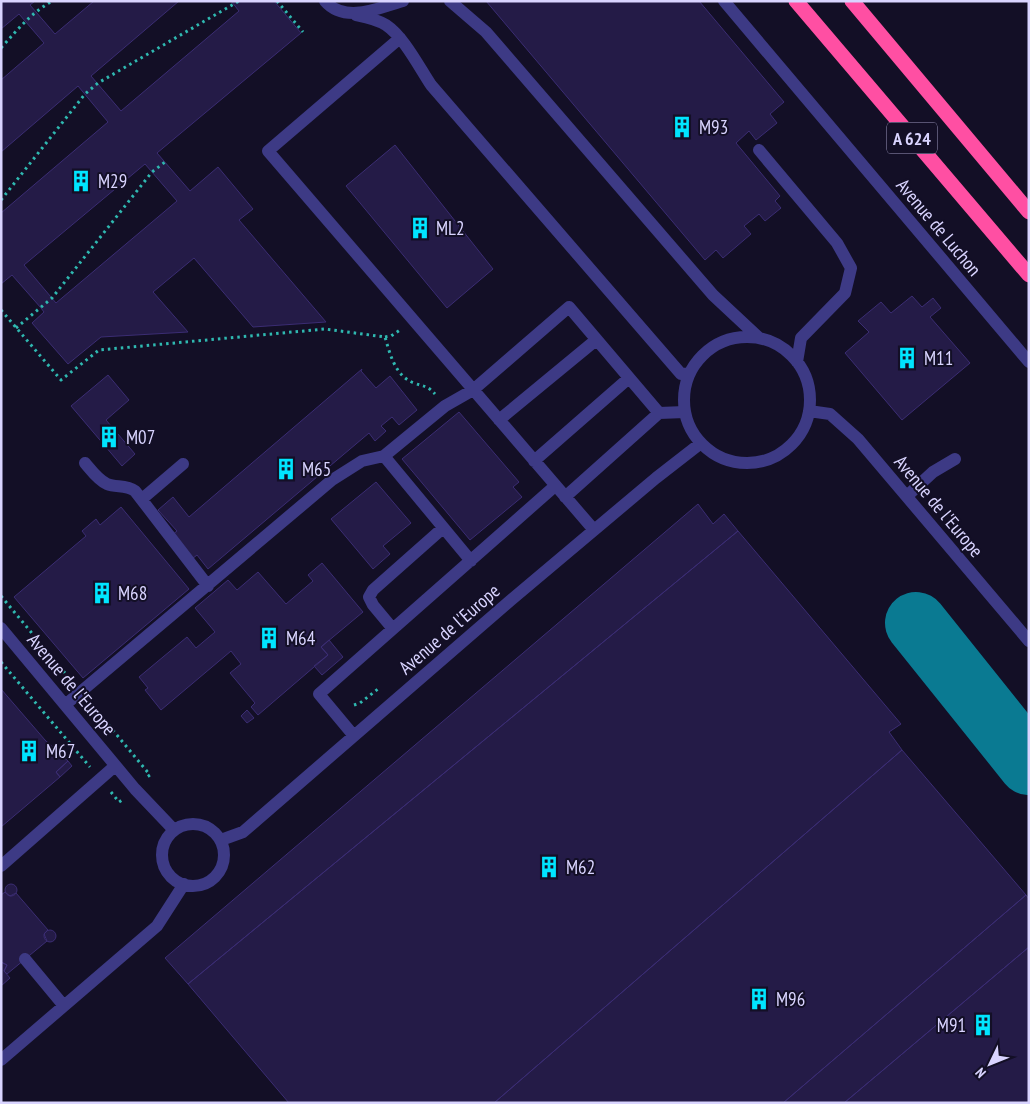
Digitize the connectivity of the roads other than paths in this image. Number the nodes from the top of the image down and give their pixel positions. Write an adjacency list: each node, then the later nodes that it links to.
1 (325, 1): 8 (lane)
2 (381, 1): 8 (lane)
3 (403, 1): 8 (lane)
4 (450, 1): 13 (lane)
5 (724, 1): 16 (lane, Avenue de Luchon)
6 (796, 1): 12 (highway, A 624)
7 (852, 1): 11 (highway, A 624)
8 (362, 13): 9 (lane)
9 (400, 38): 17 (lane); 19 (lane)
10 (758, 150): 15 (lane)
11 (1029, 212)
12 (1029, 275)
13 (758, 337): 15 (lane); 17 (lane)
14 (596, 340): 18 (lane); 19 (lane); 23 (lane)
15 (797, 362): 20 (lane)
16 (1029, 362)
17 (690, 373): 21 (lane)
18 (629, 378): 22 (lane); 27 (lane)
19 (473, 390): 23 (lane); 25 (lane)
20 (809, 411): 24 (lane); 31 (lane, Avenue de l'Europe)
21 (685, 412): 22 (lane); 24 (lane)
22 (659, 413): 32 (lane)
23 (499, 420): 27 (lane)
24 (701, 443): 35 (lane, Avenue de l'Europe)
25 (384, 456): 34 (lane); 37 (lane)
26 (955, 459): 31 (lane)
27 (534, 461): 30 (lane)
28 (85, 463): 33 (lane)
29 (182, 464): 33 (lane)
30 (555, 486): 32 (lane); 36 (lane)
31 (907, 496): 40 (lane, Avenue de l'Europe)
32 (565, 497): 35 (lane)
33 (142, 500): 37 (lane)
34 (443, 528): 36 (lane); 39 (lane)
35 (594, 530): 42 (lane, Avenue de l'Europe)
36 (471, 561): 39 (lane)
37 (208, 586): 41 (lane)
38 (1, 628): 41 (lane, Avenue de l'Europe)
39 (393, 628): 42 (lane)
40 (1029, 641)
41 (65, 705): 43 (lane, Avenue de l'Europe)
42 (354, 736): 45 (lane, Avenue de l'Europe)
43 (116, 766): 44 (lane, Avenue de l'Europe); 46 (lane)
44 (174, 830): 45 (lane); 47 (lane)
45 (221, 840): 47 (lane)
46 (1, 866)
47 (184, 884): 49 (lane)
48 (25, 959): 49 (lane)
49 (64, 1006): 50 (lane)
50 (1, 1060)

